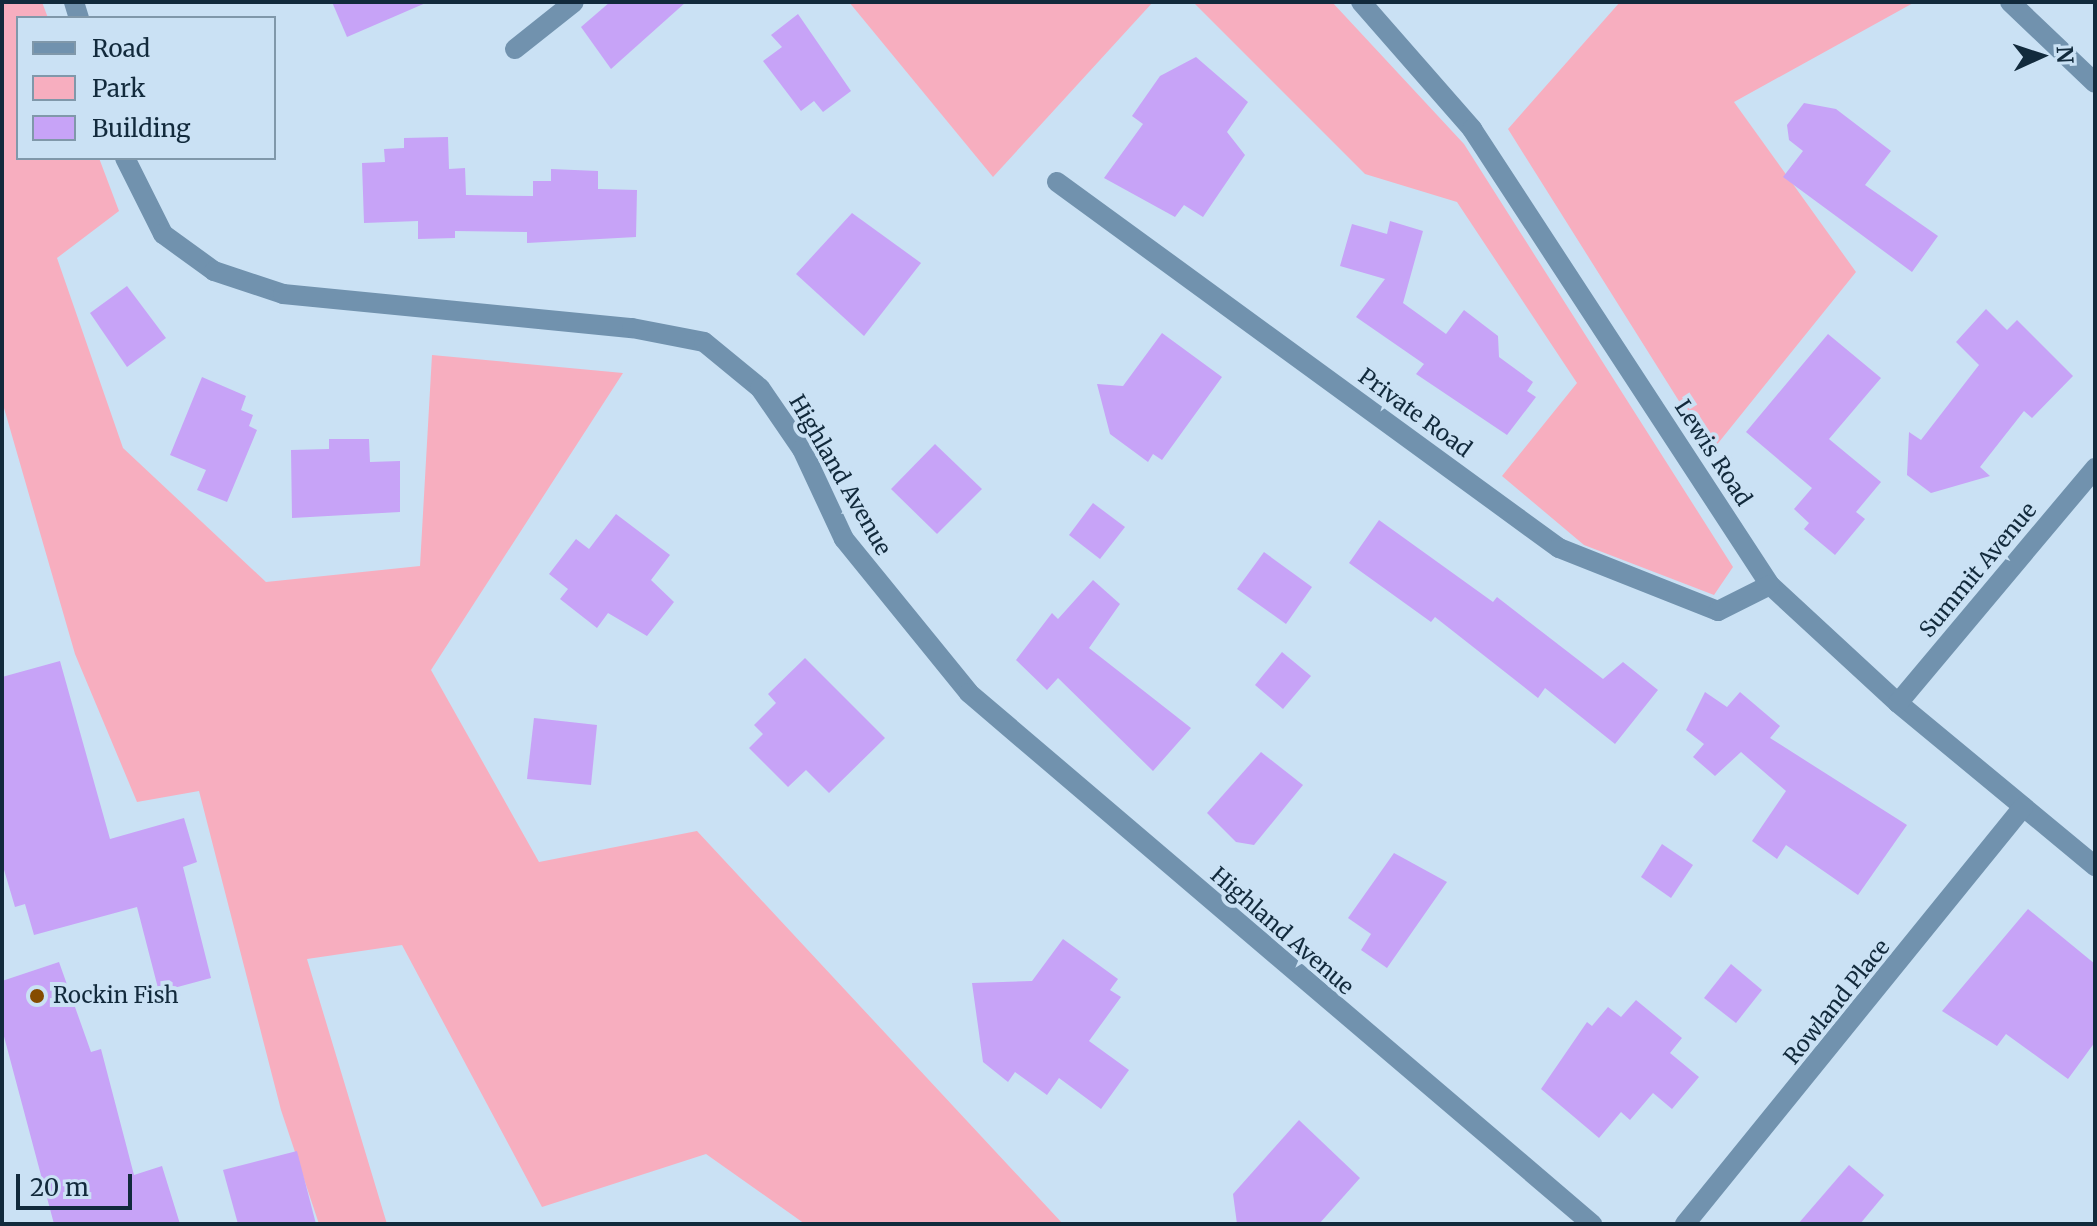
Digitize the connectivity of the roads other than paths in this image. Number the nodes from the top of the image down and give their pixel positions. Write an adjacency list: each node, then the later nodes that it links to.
1 (574, 2): 4 (street)
2 (1361, 2): 9 (street, Lewis Road)
3 (2010, 2): 5 (street)
4 (515, 49)
5 (2095, 83)
6 (126, 160): 13 (street, Highland Avenue)
7 (1057, 182): 9 (street, Private Road)
8 (2095, 468): 10 (street, Summit Avenue)
9 (1770, 585): 10 (street, Lewis Road)
10 (1898, 703): 11 (street, Lewis Road)
11 (2023, 807): 12 (street, Lewis Road); 14 (street, Rowland Place)
12 (2095, 866)
13 (1591, 1224)
14 (1685, 1224)

